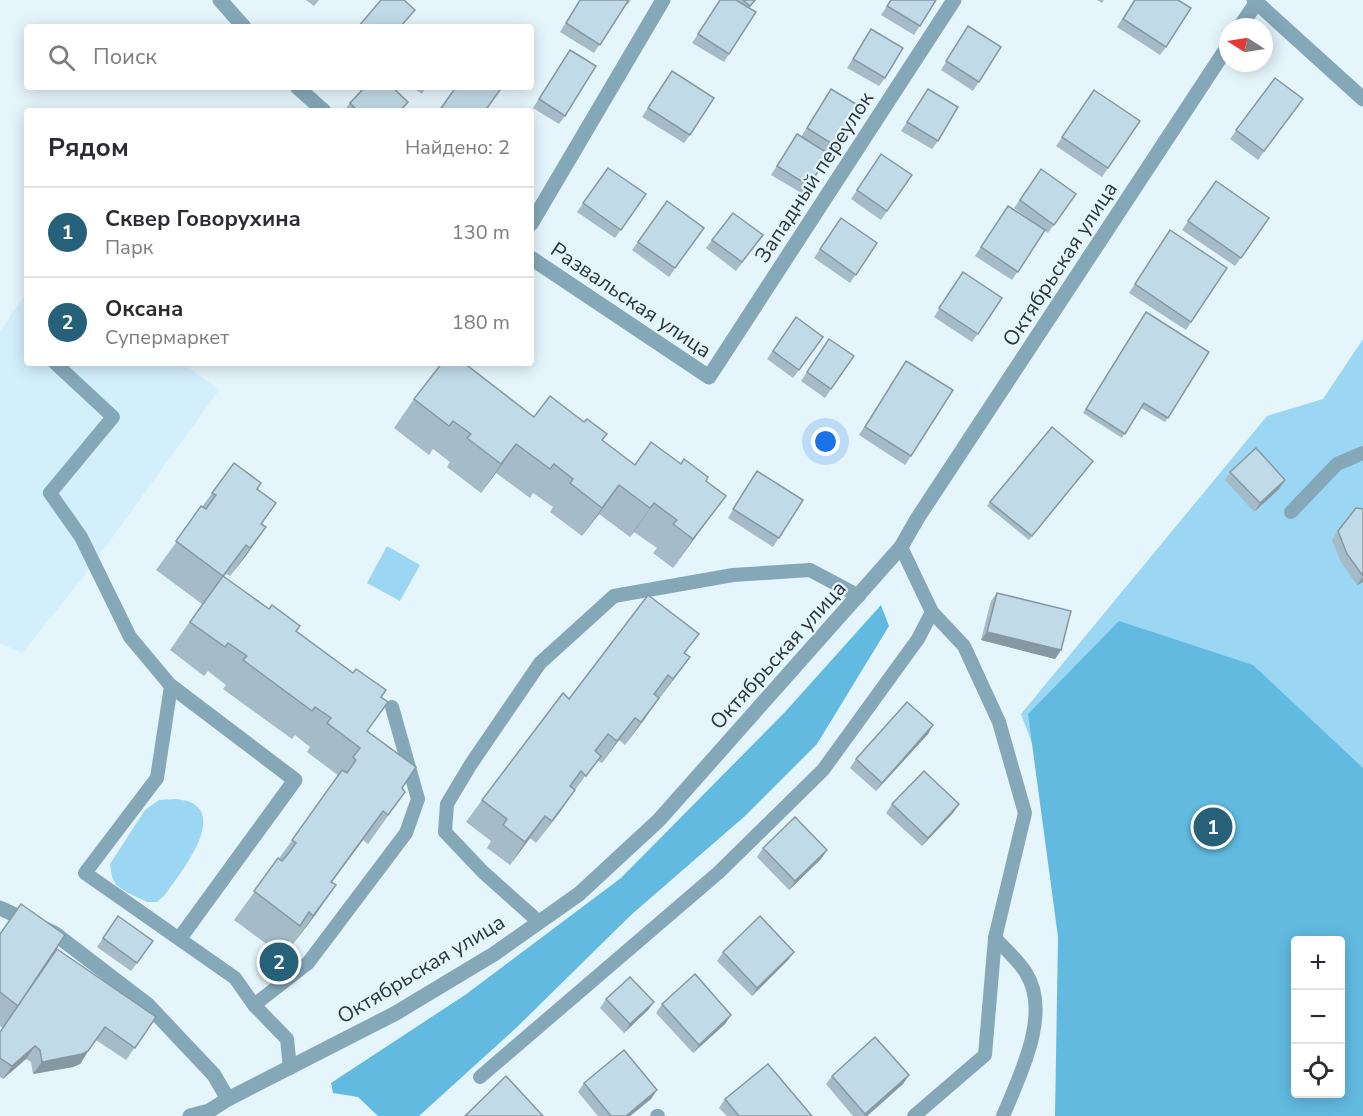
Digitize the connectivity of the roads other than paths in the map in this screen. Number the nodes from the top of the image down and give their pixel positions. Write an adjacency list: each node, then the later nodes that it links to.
1 (220, 0): 6 (street)
2 (663, 0): 11 (street)
3 (954, 0): 14 (street, Западный переулок)
4 (1256, 1): 5 (street); 9 (street)
5 (1246, 18)
6 (241, 24)
7 (1219, 60): 17 (street, Октябрьская улица)
8 (300, 90): 10 (street)
9 (1363, 99)
10 (321, 108)
11 (534, 219)
12 (534, 260): 14 (street, Развальская улица)
13 (58, 366): 20 (lane)
14 (709, 377)
15 (1363, 453): 16 (lane)
16 (1291, 512)
17 (901, 547): 18 (street, Октябрьская улица); 19 (lane)
18 (859, 596): 23 (street, Октябрьская улица); 23 (lane)
19 (932, 612): 25 (lane); 28 (lane)
20 (171, 686): 24 (lane); 24 (street)
21 (392, 707): 26 (lane)
22 (0, 908): 29 (street)
23 (539, 922): 27 (street, Октябрьская улица)
24 (180, 938): 26 (lane)
25 (995, 938): 32 (lane); 33 (lane)
26 (254, 1005): 27 (lane)
27 (290, 1068): 29 (street, Октябрьская улица)
28 (480, 1077)
29 (228, 1099): 30 (street, Октябрьская улица)
30 (210, 1114): 31 (street, Октябрьская улица)
31 (190, 1116)
32 (915, 1116)
33 (1003, 1116)

